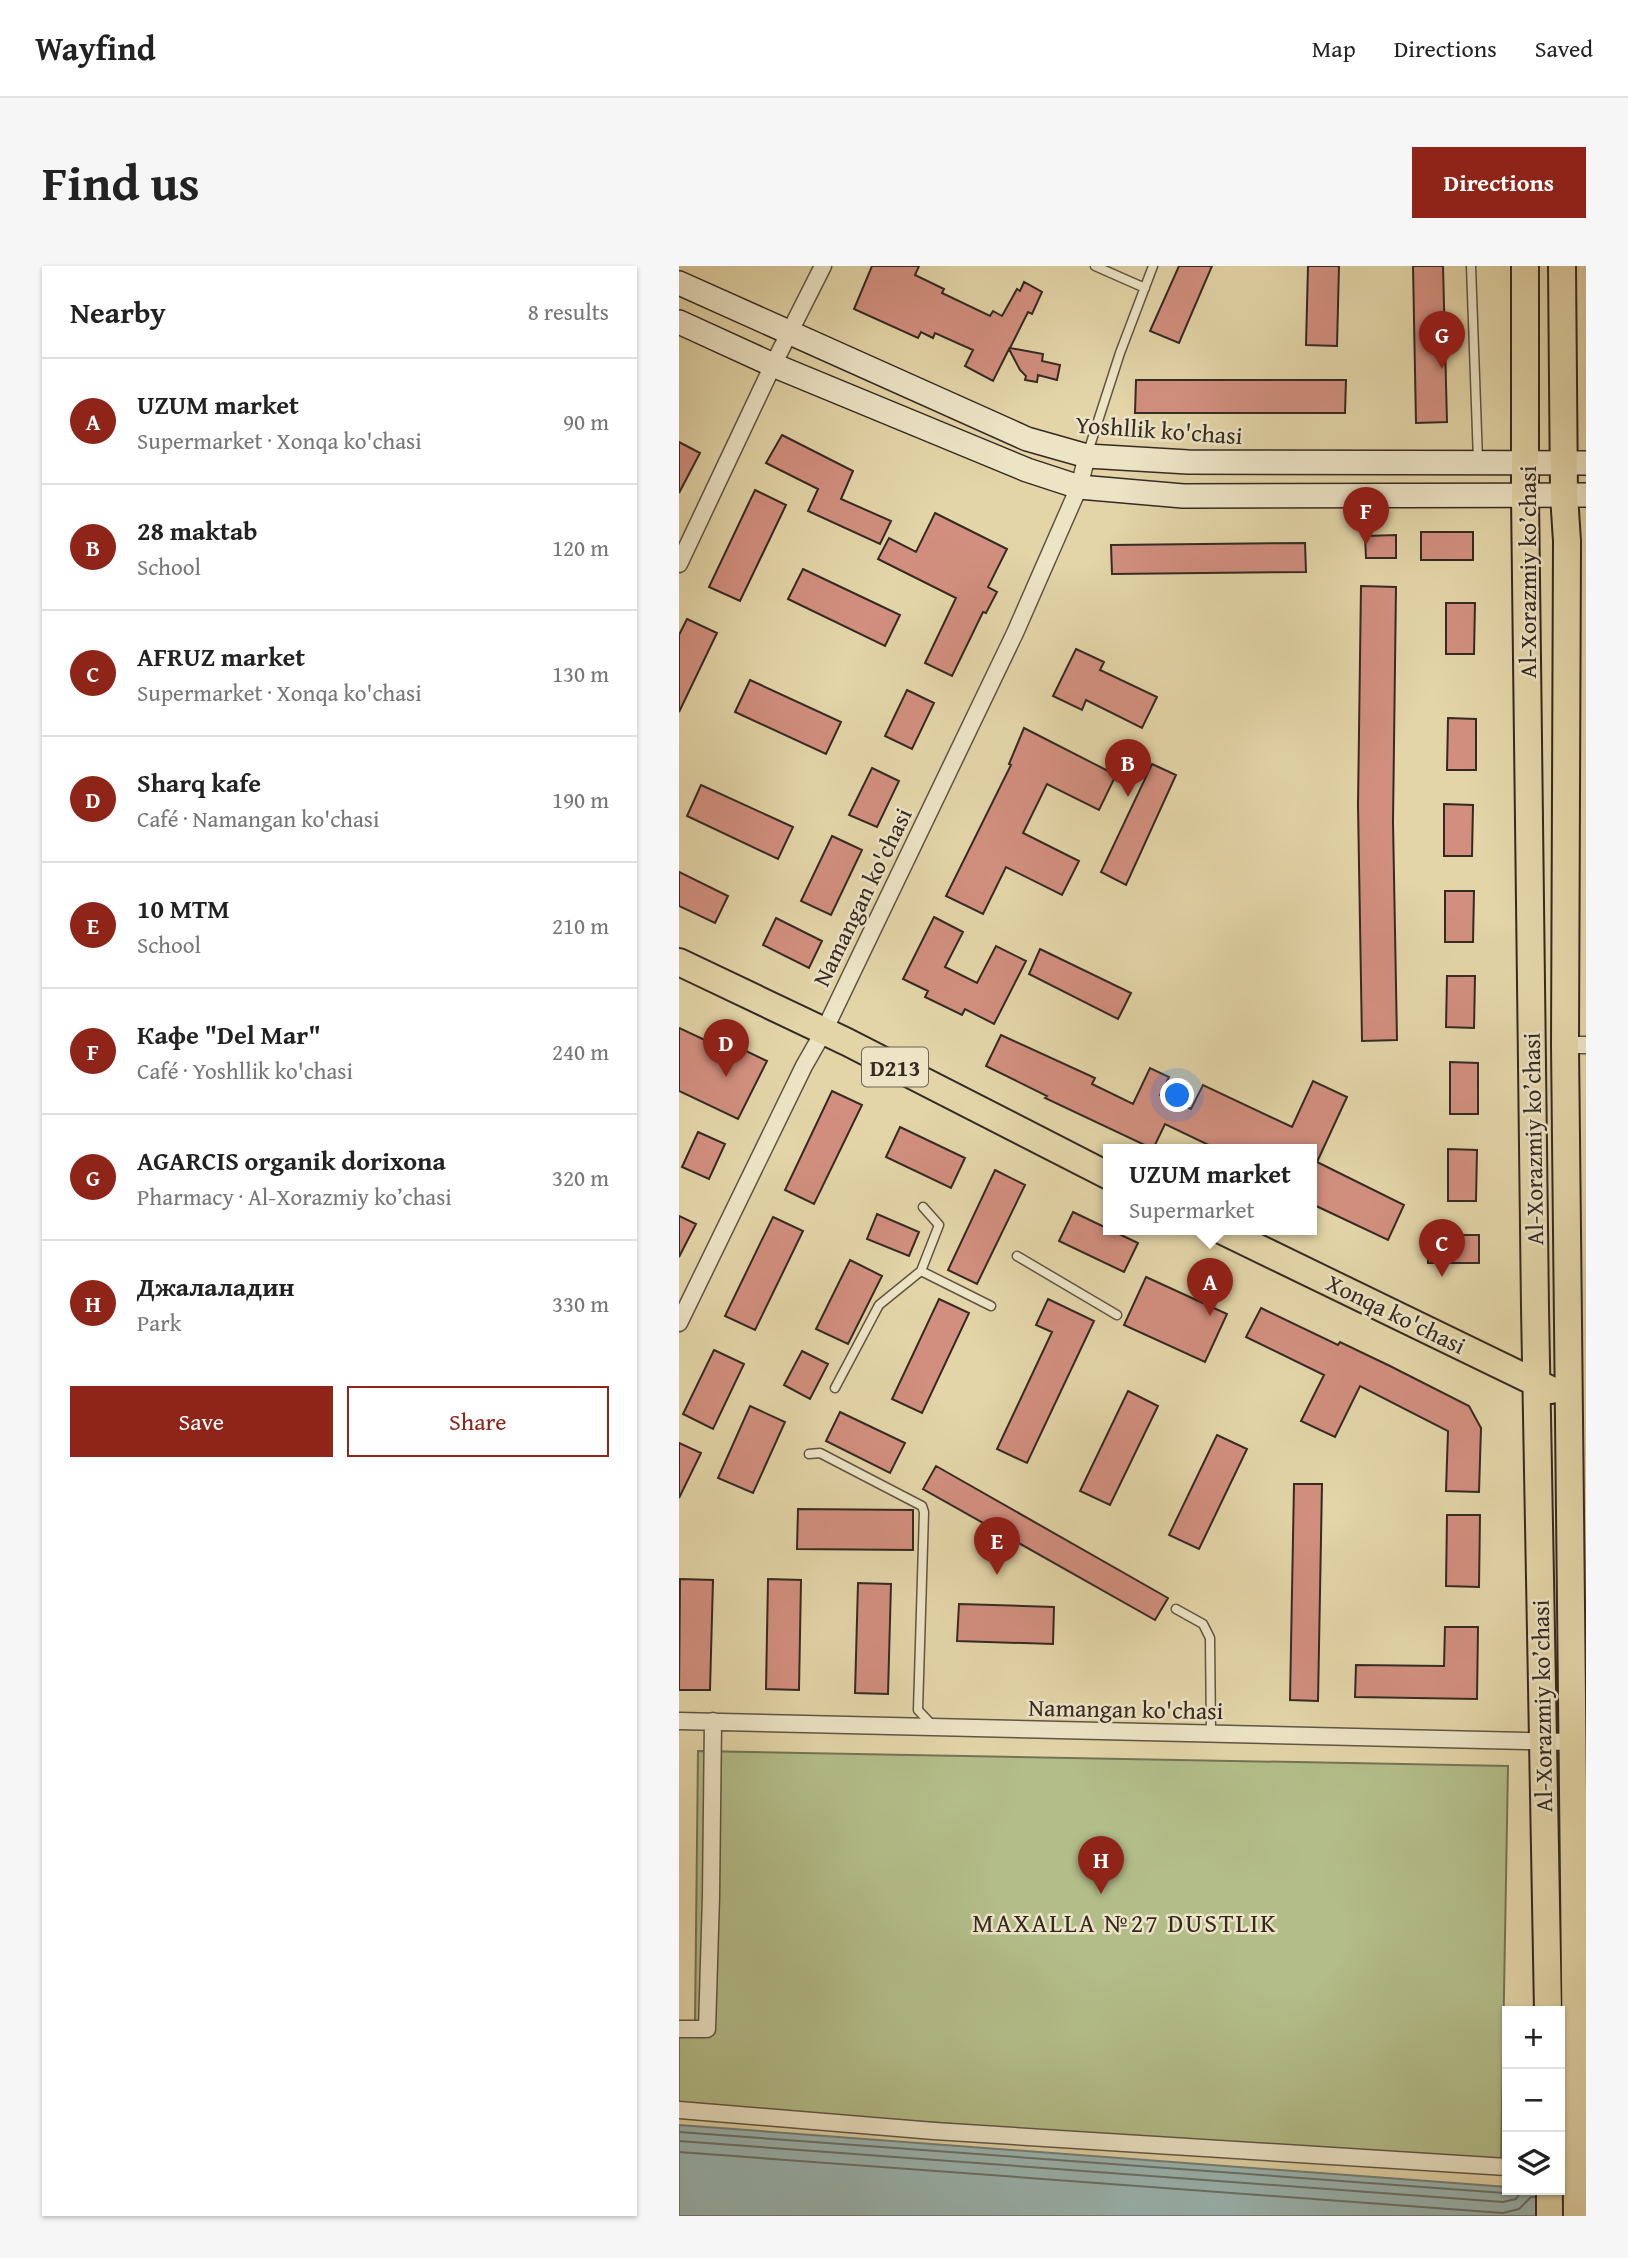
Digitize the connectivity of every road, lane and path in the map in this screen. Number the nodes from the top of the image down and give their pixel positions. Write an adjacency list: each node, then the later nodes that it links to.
1 (823, 266): 10 (street)
2 (1095, 266): 8 (lane)
3 (1153, 266): 8 (lane)
4 (1471, 266): 14 (lane)
5 (1525, 266): 15 (main road, Al-Xorazmiy ko’chasi)
6 (1562, 266): 13 (main road, Al-Xorazmiy ko’chasi)
7 (679, 283): 10 (main road, Yoshllik ko'chasi)
8 (1145, 288): 12 (lane)
9 (679, 322): 11 (main road)
10 (791, 332): 11 (street); 12 (main road, Yoshllik ko'chasi)
11 (773, 365): 16 (main road); 19 (street)
12 (1087, 456): 14 (main road, Yoshllik ko'chasi); 16 (street, Namangan ko'chasi)
13 (1575, 462): 15 (main road, Yoshllik ko'chasi); 17 (main road, Al-Xorazmiy ko’chasi)
14 (1478, 463): 15 (main road, Yoshllik ko'chasi)
15 (1526, 463): 18 (main road, Al-Xorazmiy ko’chasi)
16 (1079, 487): 18 (main road); 21 (street, Namangan ko'chasi)
17 (1575, 495): 18 (main road); 22 (main road, Al-Xorazmiy ko’chasi)
18 (1525, 497): 31 (main road, Al-Xorazmiy ko’chasi)
19 (679, 564)
20 (679, 962): 21 (main road, D213)
21 (824, 1031): 23 (main road, D213); 30 (street, Namangan ko'chasi)
22 (1575, 1045): 33 (main road, Al-Xorazmiy ko’chasi)
23 (1103, 1172)
24 (923, 1206): 27 (lane)
25 (1231, 1235): 31 (main road, Xonqa ko'chasi)
26 (1017, 1256): 29 (lane)
27 (921, 1271): 28 (lane); 32 (lane)
28 (991, 1306)
29 (1117, 1315)
30 (679, 1323)
31 (1537, 1383): 33 (main road, Xonqa ko'chasi); 40 (main road, Al-Xorazmiy ko’chasi)
32 (835, 1388)
33 (1581, 1405): 41 (main road, Al-Xorazmiy ko’chasi)
34 (809, 1454): 38 (lane)
35 (1177, 1609): 39 (lane)
36 (679, 1721): 37 (street, Namangan ko'chasi)
37 (713, 1721): 38 (street, Namangan ko'chasi); 43 (street)
38 (933, 1727): 39 (street, Namangan ko'chasi)
39 (1211, 1734): 40 (street, Namangan ko'chasi)
40 (1542, 1742): 41 (street, Namangan ko'chasi); 42 (main road, Al-Xorazmiy ko’chasi)
41 (1571, 1742): 50 (main road, Al-Xorazmiy ko’chasi, bridge)
42 (1548, 2006)
43 (679, 2029)
44 (679, 2110): 45 (street)
45 (1502, 2167)
46 (1565, 2170): 47 (street)
47 (1586, 2171)
48 (1550, 2195): 49 (main road)
49 (1551, 2216)
50 (1577, 2216)

